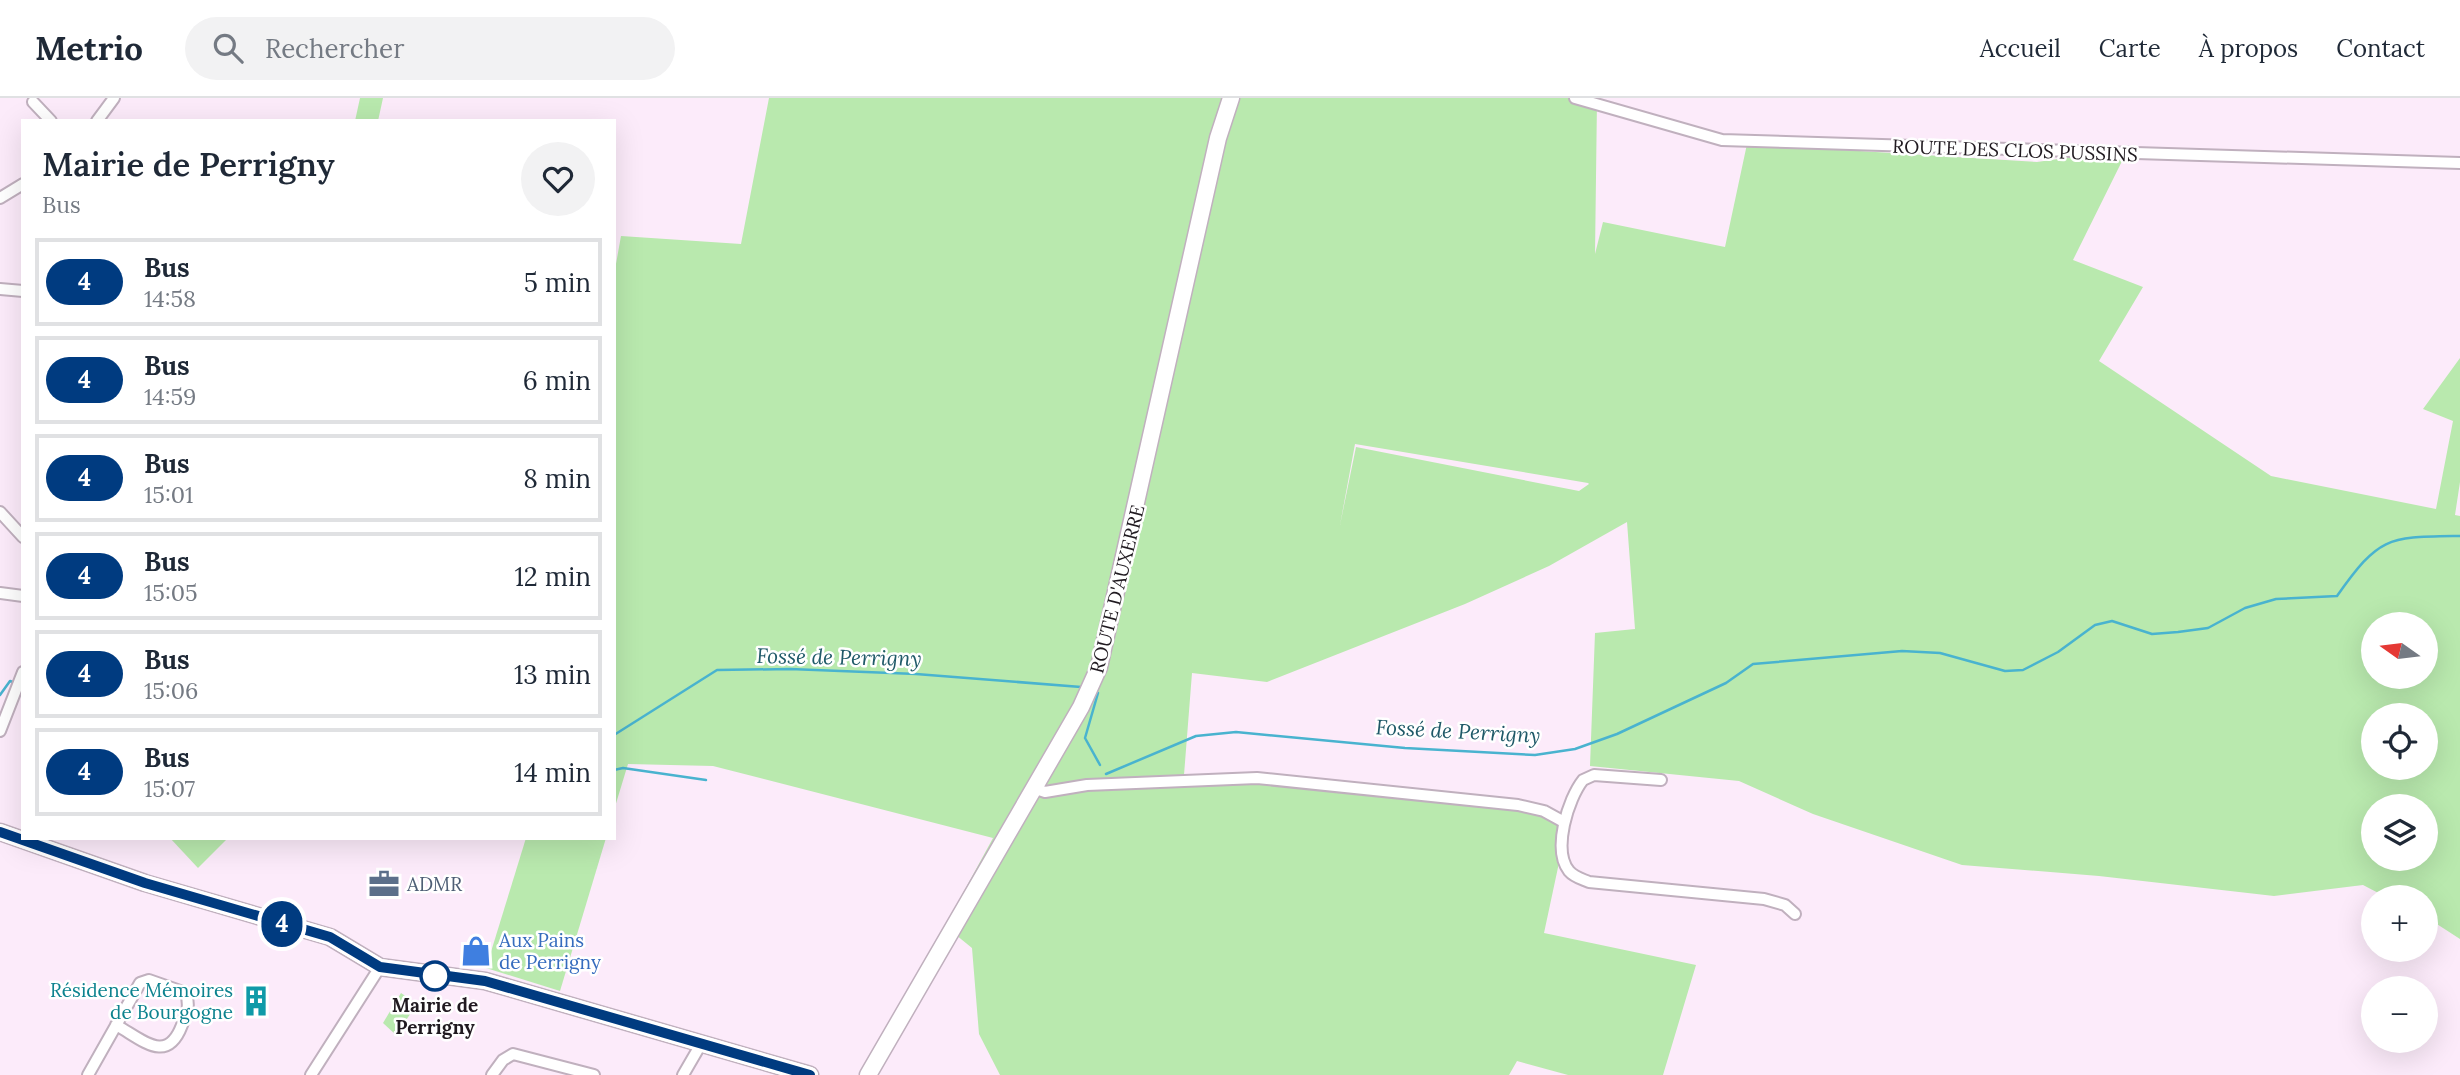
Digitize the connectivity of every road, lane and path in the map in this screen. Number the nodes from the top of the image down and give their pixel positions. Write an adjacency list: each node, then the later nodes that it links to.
1 (114, 98): 6 (street)
2 (1231, 98): 19 (street, ROUTE D'AUXERRE)
3 (1575, 98): 7 (street, ROUTE DES CLOS PUSSINS)
4 (33, 102): 5 (street)
5 (49, 119)
6 (98, 119)
7 (2460, 163)
8 (21, 185): 9 (street)
9 (0, 198)
10 (0, 289): 11 (street)
11 (21, 291)
12 (0, 512): 13 (street)
13 (21, 535)
14 (0, 593): 15 (street)
15 (21, 596)
16 (19, 680): 17 (street)
17 (0, 731)
18 (1661, 780): 20 (street)
19 (1033, 788): 20 (street); 35 (street, ROUTE D'AUXERRE)
20 (1564, 822): 24 (street)
21 (0, 832): 22 (street)
22 (21, 839)
23 (23, 840): 25 (street)
24 (1795, 914)
25 (380, 967): 27 (street); 30 (street)
26 (117, 1025): 26 (street); 29 (street)
27 (701, 1044): 28 (street); 33 (street)
28 (786, 1072): 34 (street)
29 (88, 1075)
30 (311, 1075)
31 (492, 1075): 32 (street)
32 (594, 1075)
33 (683, 1075)
34 (810, 1075)
35 (868, 1075)

